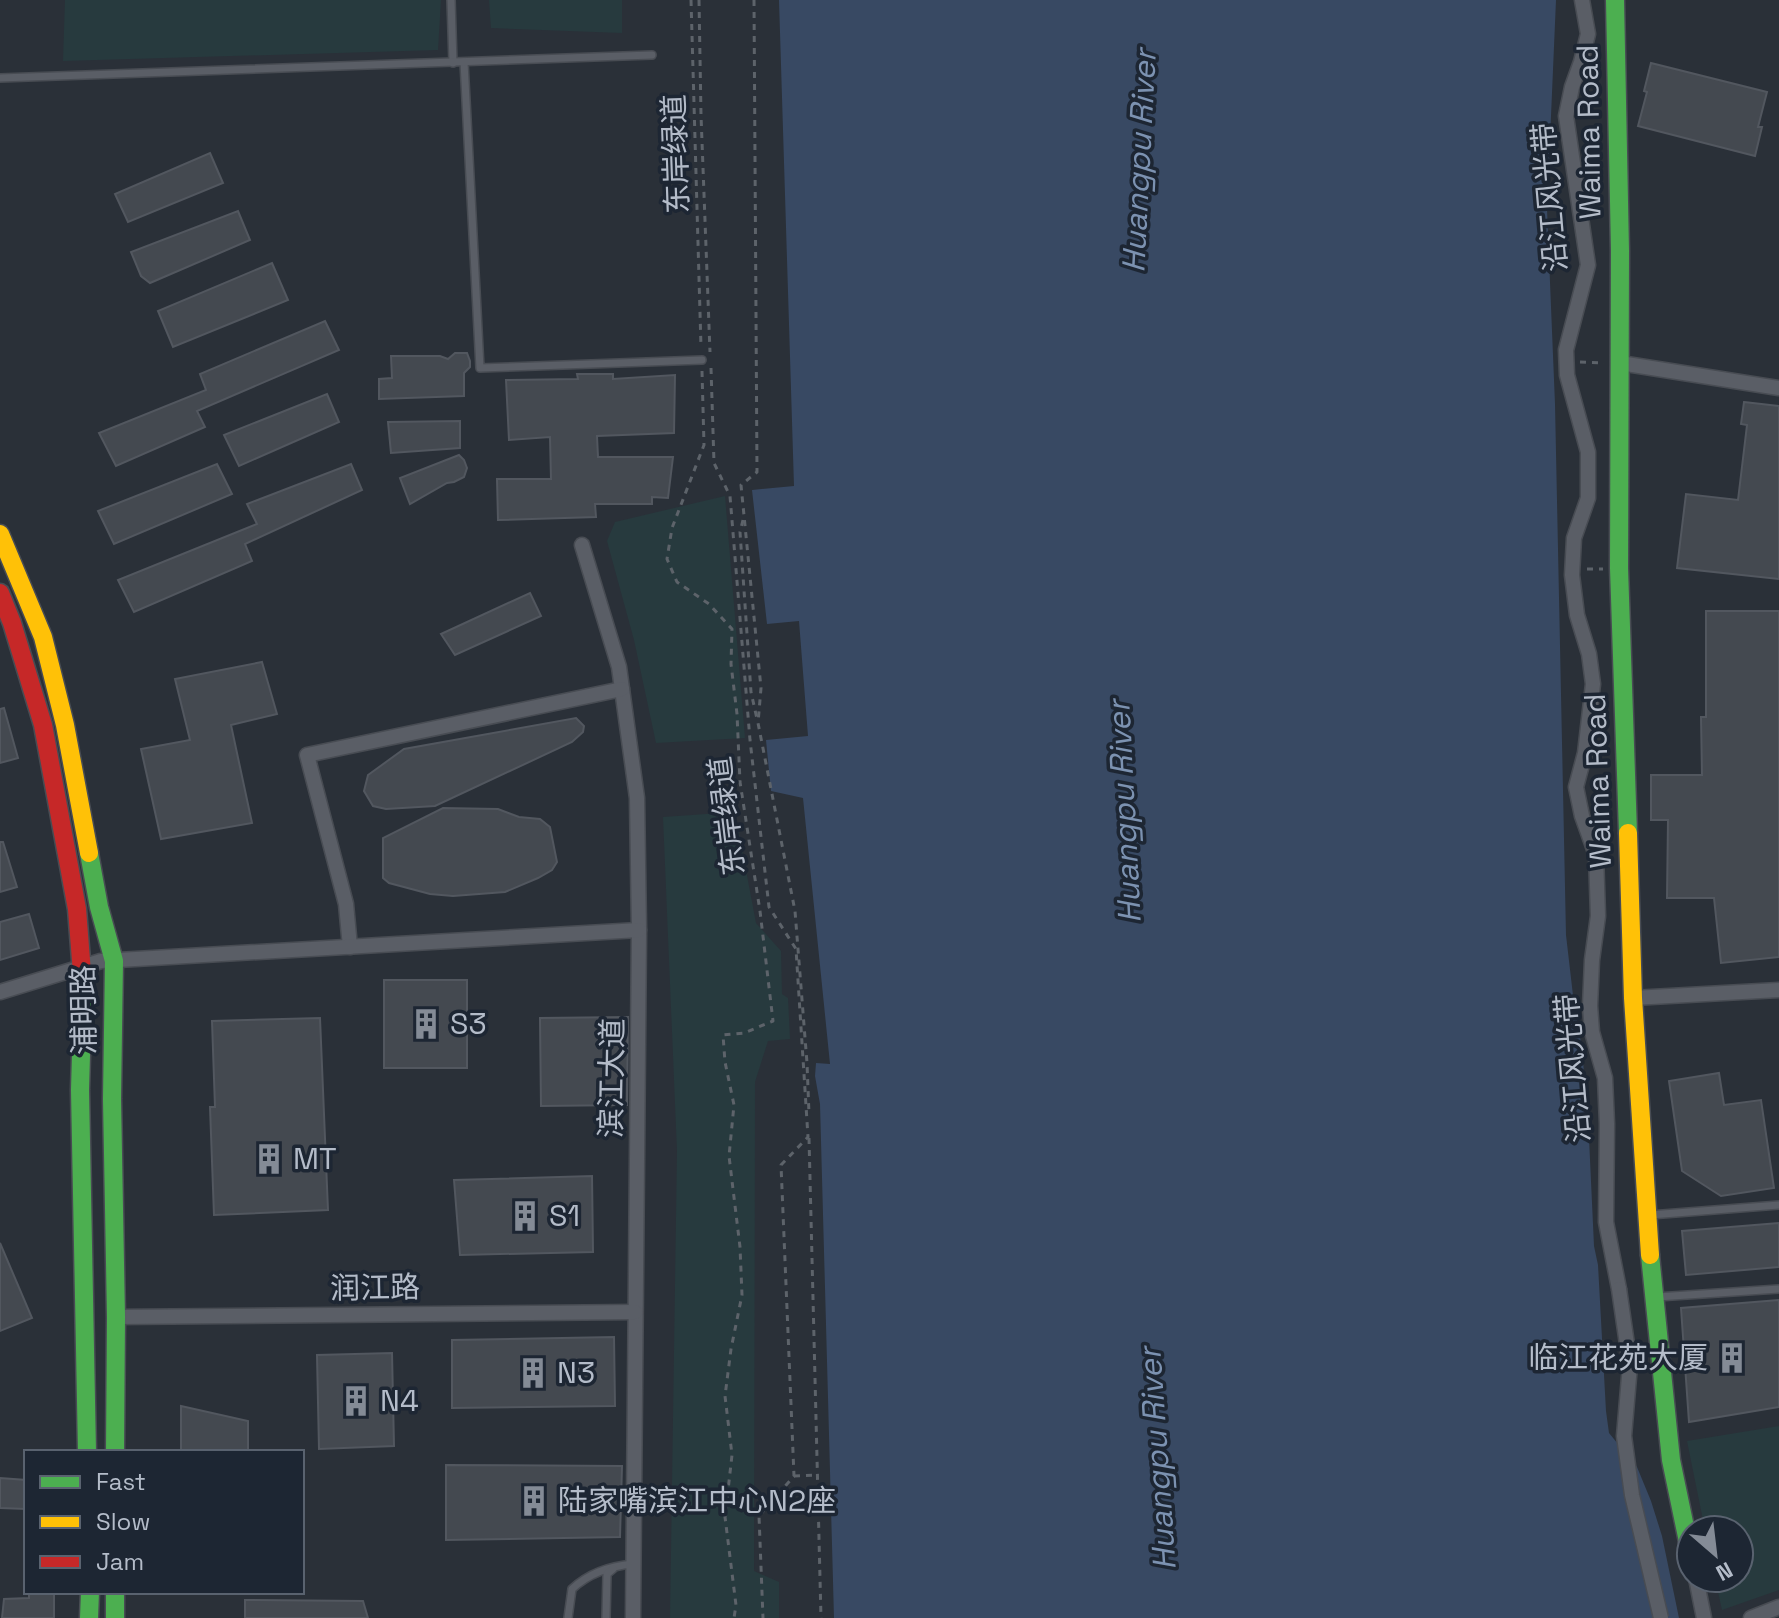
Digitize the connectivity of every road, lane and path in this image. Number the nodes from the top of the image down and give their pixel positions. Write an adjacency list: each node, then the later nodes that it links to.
1 (451, 0): 9 (lane)
2 (691, 0): 12 (path, 东岸绿道)
3 (699, 0): 11 (path)
4 (754, 0): 17 (path)
5 (1582, 0): 13 (street, 沿江风光带)
6 (1615, 0): 14 (main road, Waima Road)
7 (652, 55): 8 (lane)
8 (464, 62): 9 (lane); 12 (lane)
9 (453, 63): 10 (lane)
10 (0, 78)
11 (710, 352)
12 (702, 360): 54 (path, 东岸绿道)
13 (1566, 362): 14 (path); 21 (street, 沿江风光带)
14 (1620, 363): 16 (street); 20 (main road, Waima Road)
15 (711, 368): 23 (path)
16 (1779, 388)
17 (744, 515): 23 (path); 25 (path)
18 (0, 534): 28 (main road, 浦明路)
19 (582, 545): 24 (street, 滨江大道)
20 (1619, 568): 21 (path); 31 (main road, Waima Road)
21 (1572, 569): 57 (street, 沿江风光带, bridge)
22 (0, 593): 28 (main road, 浦明路)
23 (743, 610): 25 (path); 41 (path)
24 (622, 689): 26 (street, 滨江大道); 27 (street)
25 (758, 723): 40 (path)
26 (639, 930): 27 (street); 36 (street, 滨江大道)
27 (350, 947): 28 (street)
28 (100, 963): 30 (street); 37 (main road, 浦明路); 38 (main road, 浦明路)
29 (1779, 990): 31 (street)
30 (0, 992)
31 (1633, 998): 33 (main road, Waima Road)
32 (1779, 1205): 33 (lane)
33 (1648, 1215): 35 (main road, Waima Road)
34 (1779, 1289): 35 (lane)
35 (1655, 1298): 42 (main road, Waima Road)
36 (635, 1312): 37 (street, 润江路); 43 (street, 滨江大道)
37 (116, 1317): 39 (main road, 浦明路)
38 (87, 1450)
39 (115, 1450)
40 (817, 1475): 41 (path); 56 (path)
41 (794, 1476): 55 (path)
42 (1682, 1514)
43 (634, 1564): 44 (lane); 53 (street, 滨江大道)
44 (617, 1565): 51 (lane); 52 (lane)
45 (90, 1594): 49 (main road)
46 (115, 1594): 50 (main road)
47 (1699, 1594): 58 (street)
48 (1779, 1607): 59 (street)
49 (89, 1618)
50 (115, 1618)
51 (568, 1618)
52 (606, 1618)
53 (633, 1618)
54 (734, 1618)
55 (763, 1618)
56 (821, 1618)
57 (1661, 1618)
58 (1704, 1618)
59 (1751, 1618)

